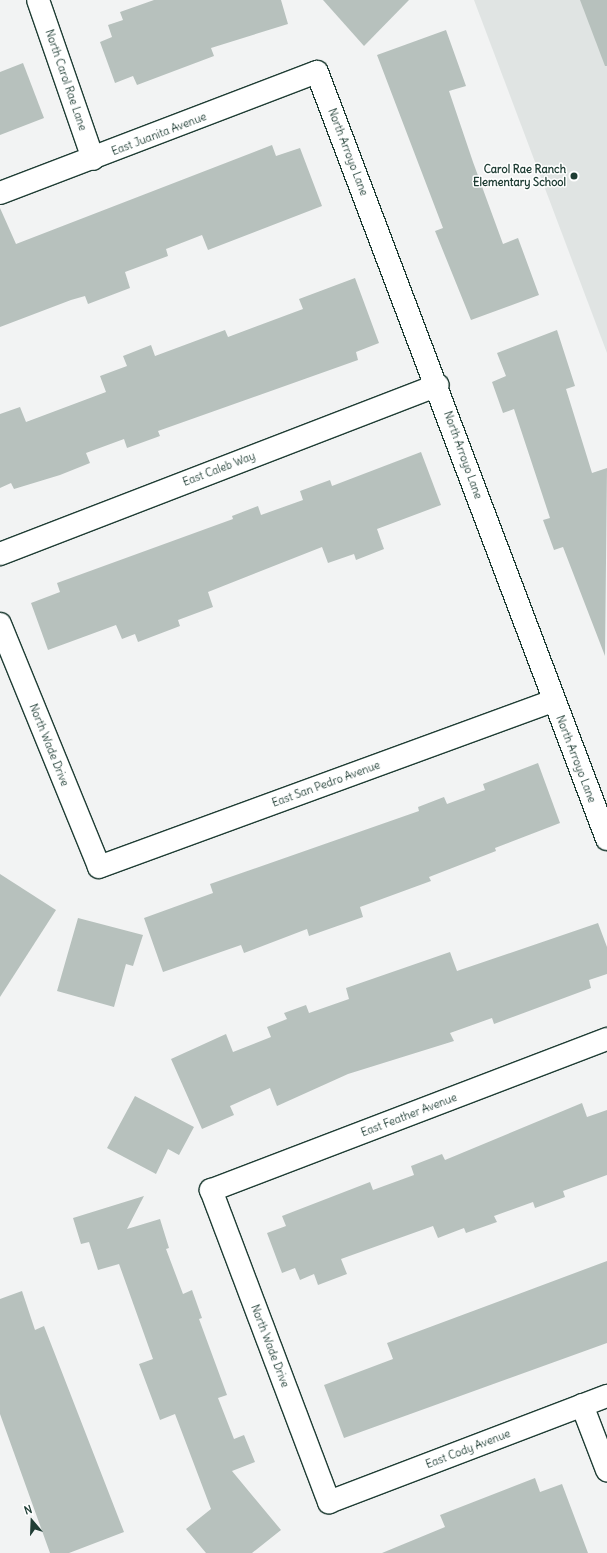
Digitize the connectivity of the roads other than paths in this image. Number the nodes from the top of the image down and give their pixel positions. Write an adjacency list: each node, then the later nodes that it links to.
1 (38, 0): 3 (street, North Carol Rae Lane)
2 (317, 72): 3 (street, East Juanita Avenue); 5 (street, North Arroyo Lane)
3 (93, 159): 4 (street, East Juanita Avenue)
4 (0, 193)
5 (438, 384): 6 (street, East Caleb Way); 8 (street, North Arroyo Lane)
6 (0, 554)
7 (0, 624): 10 (street, North Wade Drive)
8 (553, 701): 9 (street, North Arroyo Lane); 10 (street, East San Pedro Avenue)
9 (607, 839)
10 (99, 867)
11 (607, 1039): 12 (street, East Feather Avenue)
12 (211, 1190): 16 (street, North Wade Drive)
13 (607, 1396): 14 (street, East Cody Avenue)
14 (582, 1405): 15 (street); 16 (street, East Cody Avenue)
15 (607, 1470)
16 (329, 1502)

